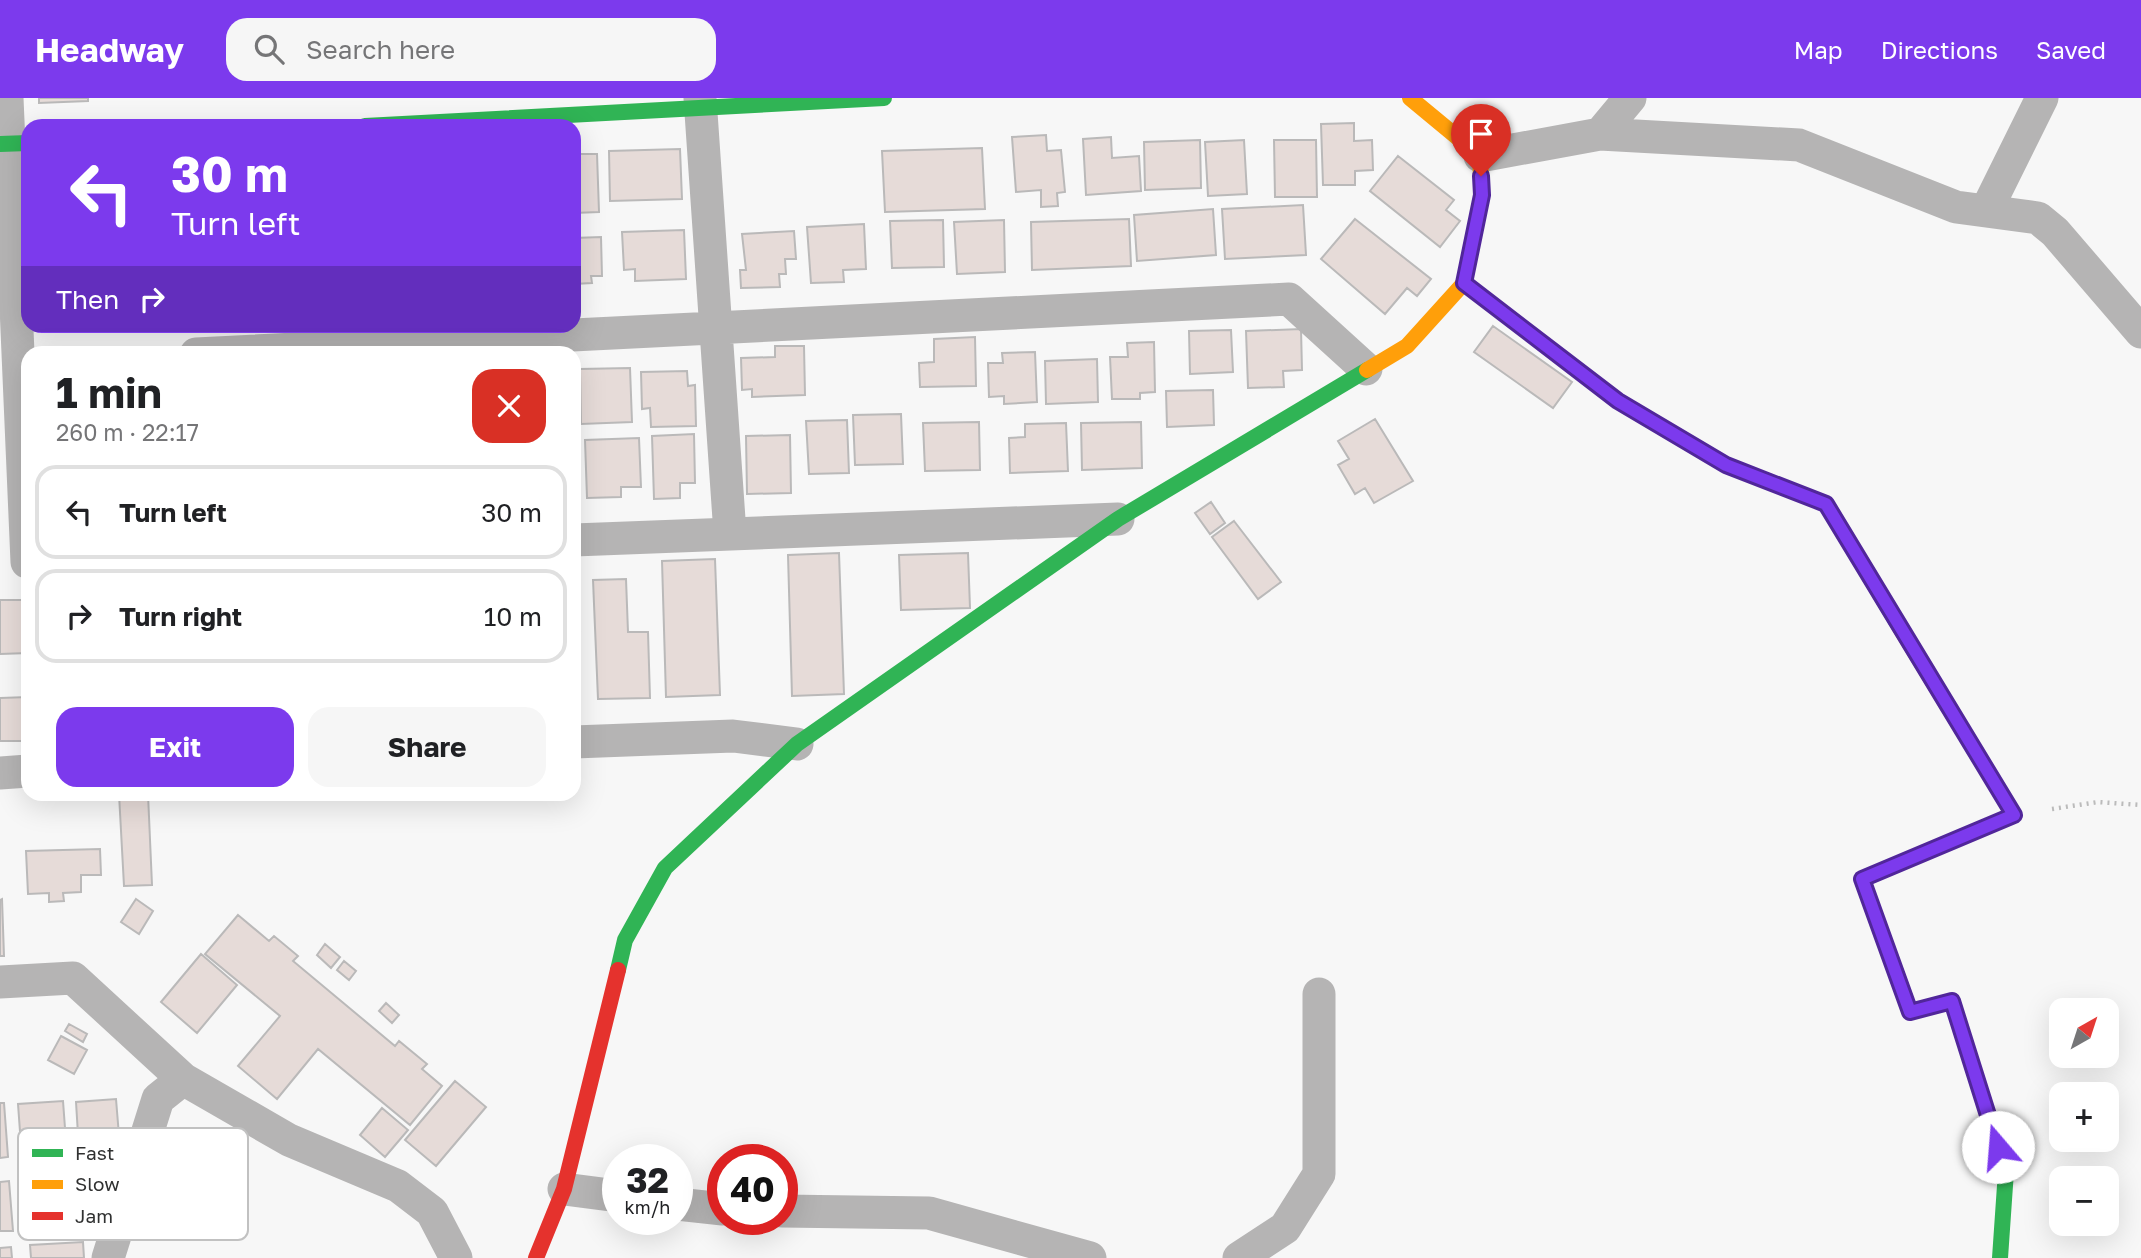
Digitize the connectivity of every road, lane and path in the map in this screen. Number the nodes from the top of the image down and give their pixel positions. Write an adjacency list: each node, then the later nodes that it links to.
1 (7, 98): 9 (street)
2 (884, 98): 6 (street)
3 (1410, 98): 10 (street)
4 (1630, 98): 8 (street)
5 (2042, 98): 11 (street)
6 (700, 104): 7 (street); 13 (street)
7 (472, 119)
8 (1600, 134): 10 (street); 11 (street)
9 (12, 144): 18 (street)
10 (1480, 156): 12 (street)
11 (1987, 209): 15 (street)
12 (1464, 283): 19 (street); 31 (street)
13 (715, 325): 14 (street); 19 (street); 22 (street)
14 (581, 332)
15 (2141, 332)
16 (572, 333): 17 (street)
17 (339, 346)
18 (15, 363): 20 (street)
19 (1366, 369): 21 (street)
20 (21, 455)
21 (1118, 519): 22 (street); 27 (street)
22 (730, 534): 23 (street)
23 (581, 540)
24 (21, 562): 25 (street)
25 (0, 563)
26 (581, 742): 27 (street)
27 (797, 744): 36 (street)
28 (21, 772): 29 (street)
29 (0, 773)
30 (2141, 805): 31 (path)
31 (2014, 815): 45 (street)
32 (0, 982): 34 (street)
33 (1319, 994): 44 (street)
34 (183, 1079): 35 (street); 41 (street)
35 (148, 1128)
36 (564, 1189): 37 (street); 42 (street)
37 (602, 1194)
38 (798, 1211): 43 (street)
39 (113, 1240): 40 (street)
40 (108, 1258)
41 (456, 1258)
42 (536, 1258)
43 (1090, 1258)
44 (1239, 1258)
45 (2000, 1258)

